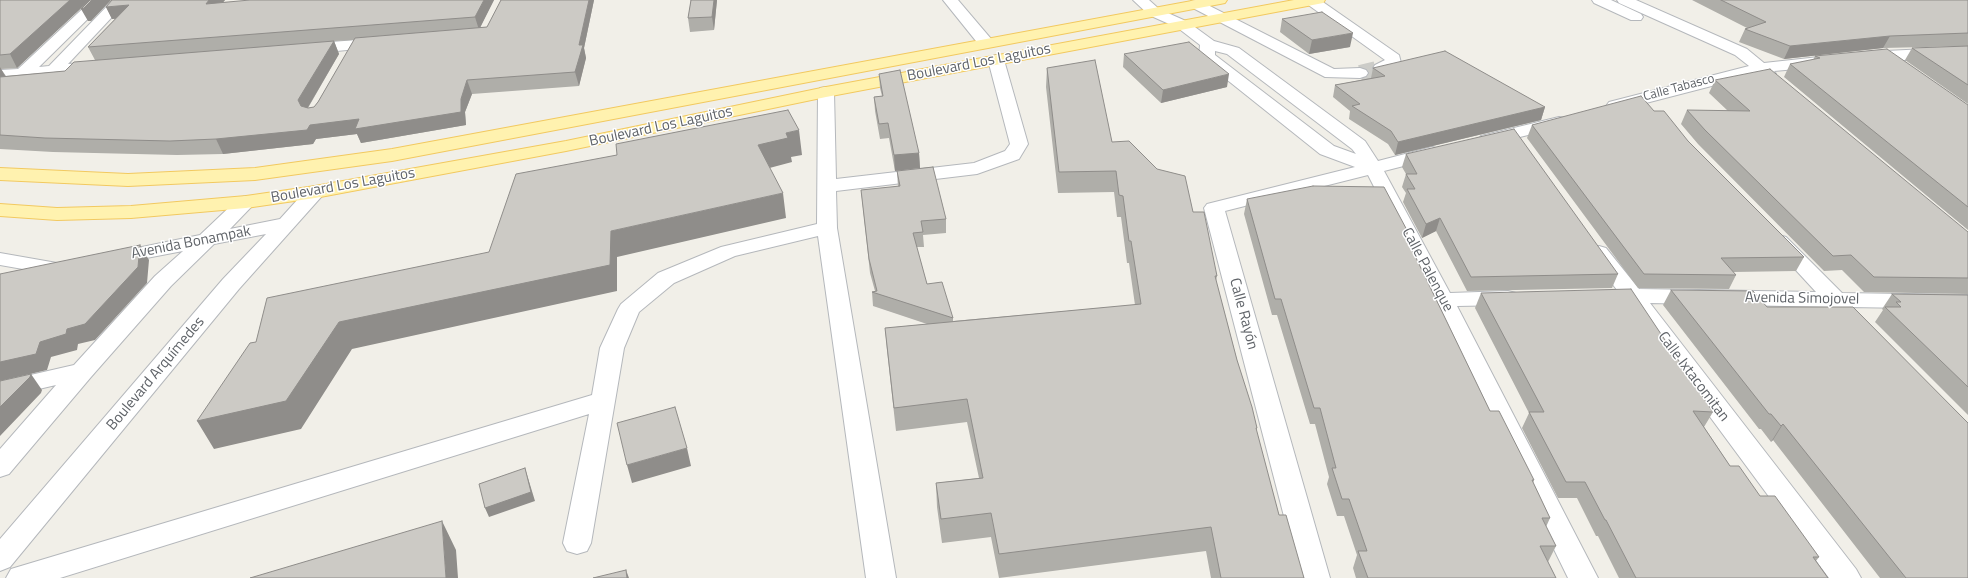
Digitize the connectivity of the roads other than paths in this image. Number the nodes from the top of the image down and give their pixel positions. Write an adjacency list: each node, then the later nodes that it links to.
1 (100, 0): 26 (street)
2 (121, 0): 25 (street)
3 (950, 0): 14 (street)
4 (1140, 0): 10 (street)
5 (1220, 0): 9 (main road, Boulevard Los Laguitos)
6 (1598, 0): 23 (street)
7 (1624, 0): 23 (street)
8 (1315, 1): 11 (main road, Boulevard Los Laguitos); 22 (street)
9 (1196, 4): 10 (main road, Boulevard Los Laguitos); 11 (street)
10 (1154, 12): 12 (street); 14 (main road, Boulevard Los Laguitos)
11 (1223, 18): 12 (main road, Boulevard Los Laguitos); 27 (street)
12 (1183, 25): 19 (main road, Boulevard Los Laguitos); 37 (street)
13 (401, 42): 15 (street)
14 (986, 43): 38 (main road, Boulevard Los Laguitos)
15 (354, 45): 16 (street); 20 (street)
16 (291, 51)
17 (1968, 52): 18 (street, Calle Tabasco)
18 (1883, 55): 23 (street, Calle Tabasco); 24 (street)
19 (996, 60): 30 (main road, Boulevard Los Laguitos); 39 (street)
20 (343, 64)
21 (109, 66): 25 (street)
22 (1382, 68)
23 (1761, 68): 29 (street); 31 (street, Calle Tabasco)
24 (1903, 69)
25 (54, 70): 26 (street)
26 (23, 73): 28 (street)
27 (1360, 73)
28 (0, 75)
29 (1779, 83)
30 (826, 92): 39 (street); 40 (main road, Boulevard Los Laguitos)
31 (1596, 111)
32 (1574, 117): 33 (street)
33 (1514, 134): 34 (street); 36 (street)
34 (1469, 144)
35 (1447, 150): 37 (street)
36 (1528, 154)
37 (1373, 167): 55 (street, Calle Palenque); 66 (street, Calle Rayón)
38 (0, 174)
39 (827, 186): 45 (street)
40 (315, 192): 41 (main road, Boulevard Los Laguitos); 43 (street, Boulevard Arquímedes)
41 (246, 202): 42 (main road, Boulevard Los Laguitos); 47 (street)
42 (0, 210)
43 (288, 223): 47 (street, Avenida Bonampak); 63 (street, Boulevard Arquímedes)
44 (1765, 227): 54 (street)
45 (827, 228): 60 (street); 65 (street)
46 (1589, 238): 52 (street, Calle Ixtacomitan)
47 (204, 241): 49 (street, Avenida Bonampak); 58 (street)
48 (0, 258): 50 (street)
49 (96, 262)
50 (7, 280)
51 (1600, 296): 52 (street, Avenida Simojovel)
52 (1631, 296): 54 (street, Avenida Simojovel); 68 (street, Calle Ixtacomitan)
53 (1529, 298): 55 (street)
54 (1835, 299): 56 (street, Avenida Simojovel); 57 (street)
55 (1443, 300): 67 (street, Calle Palenque)
56 (1968, 302)
57 (1857, 321)
58 (82, 371): 59 (street); 61 (street)
59 (0, 390)
60 (604, 400): 62 (street); 64 (street)
61 (0, 467)
62 (577, 543)
63 (4, 551)
64 (21, 578)
65 (881, 578)
66 (1315, 578)
67 (1583, 578)
68 (1846, 578)

